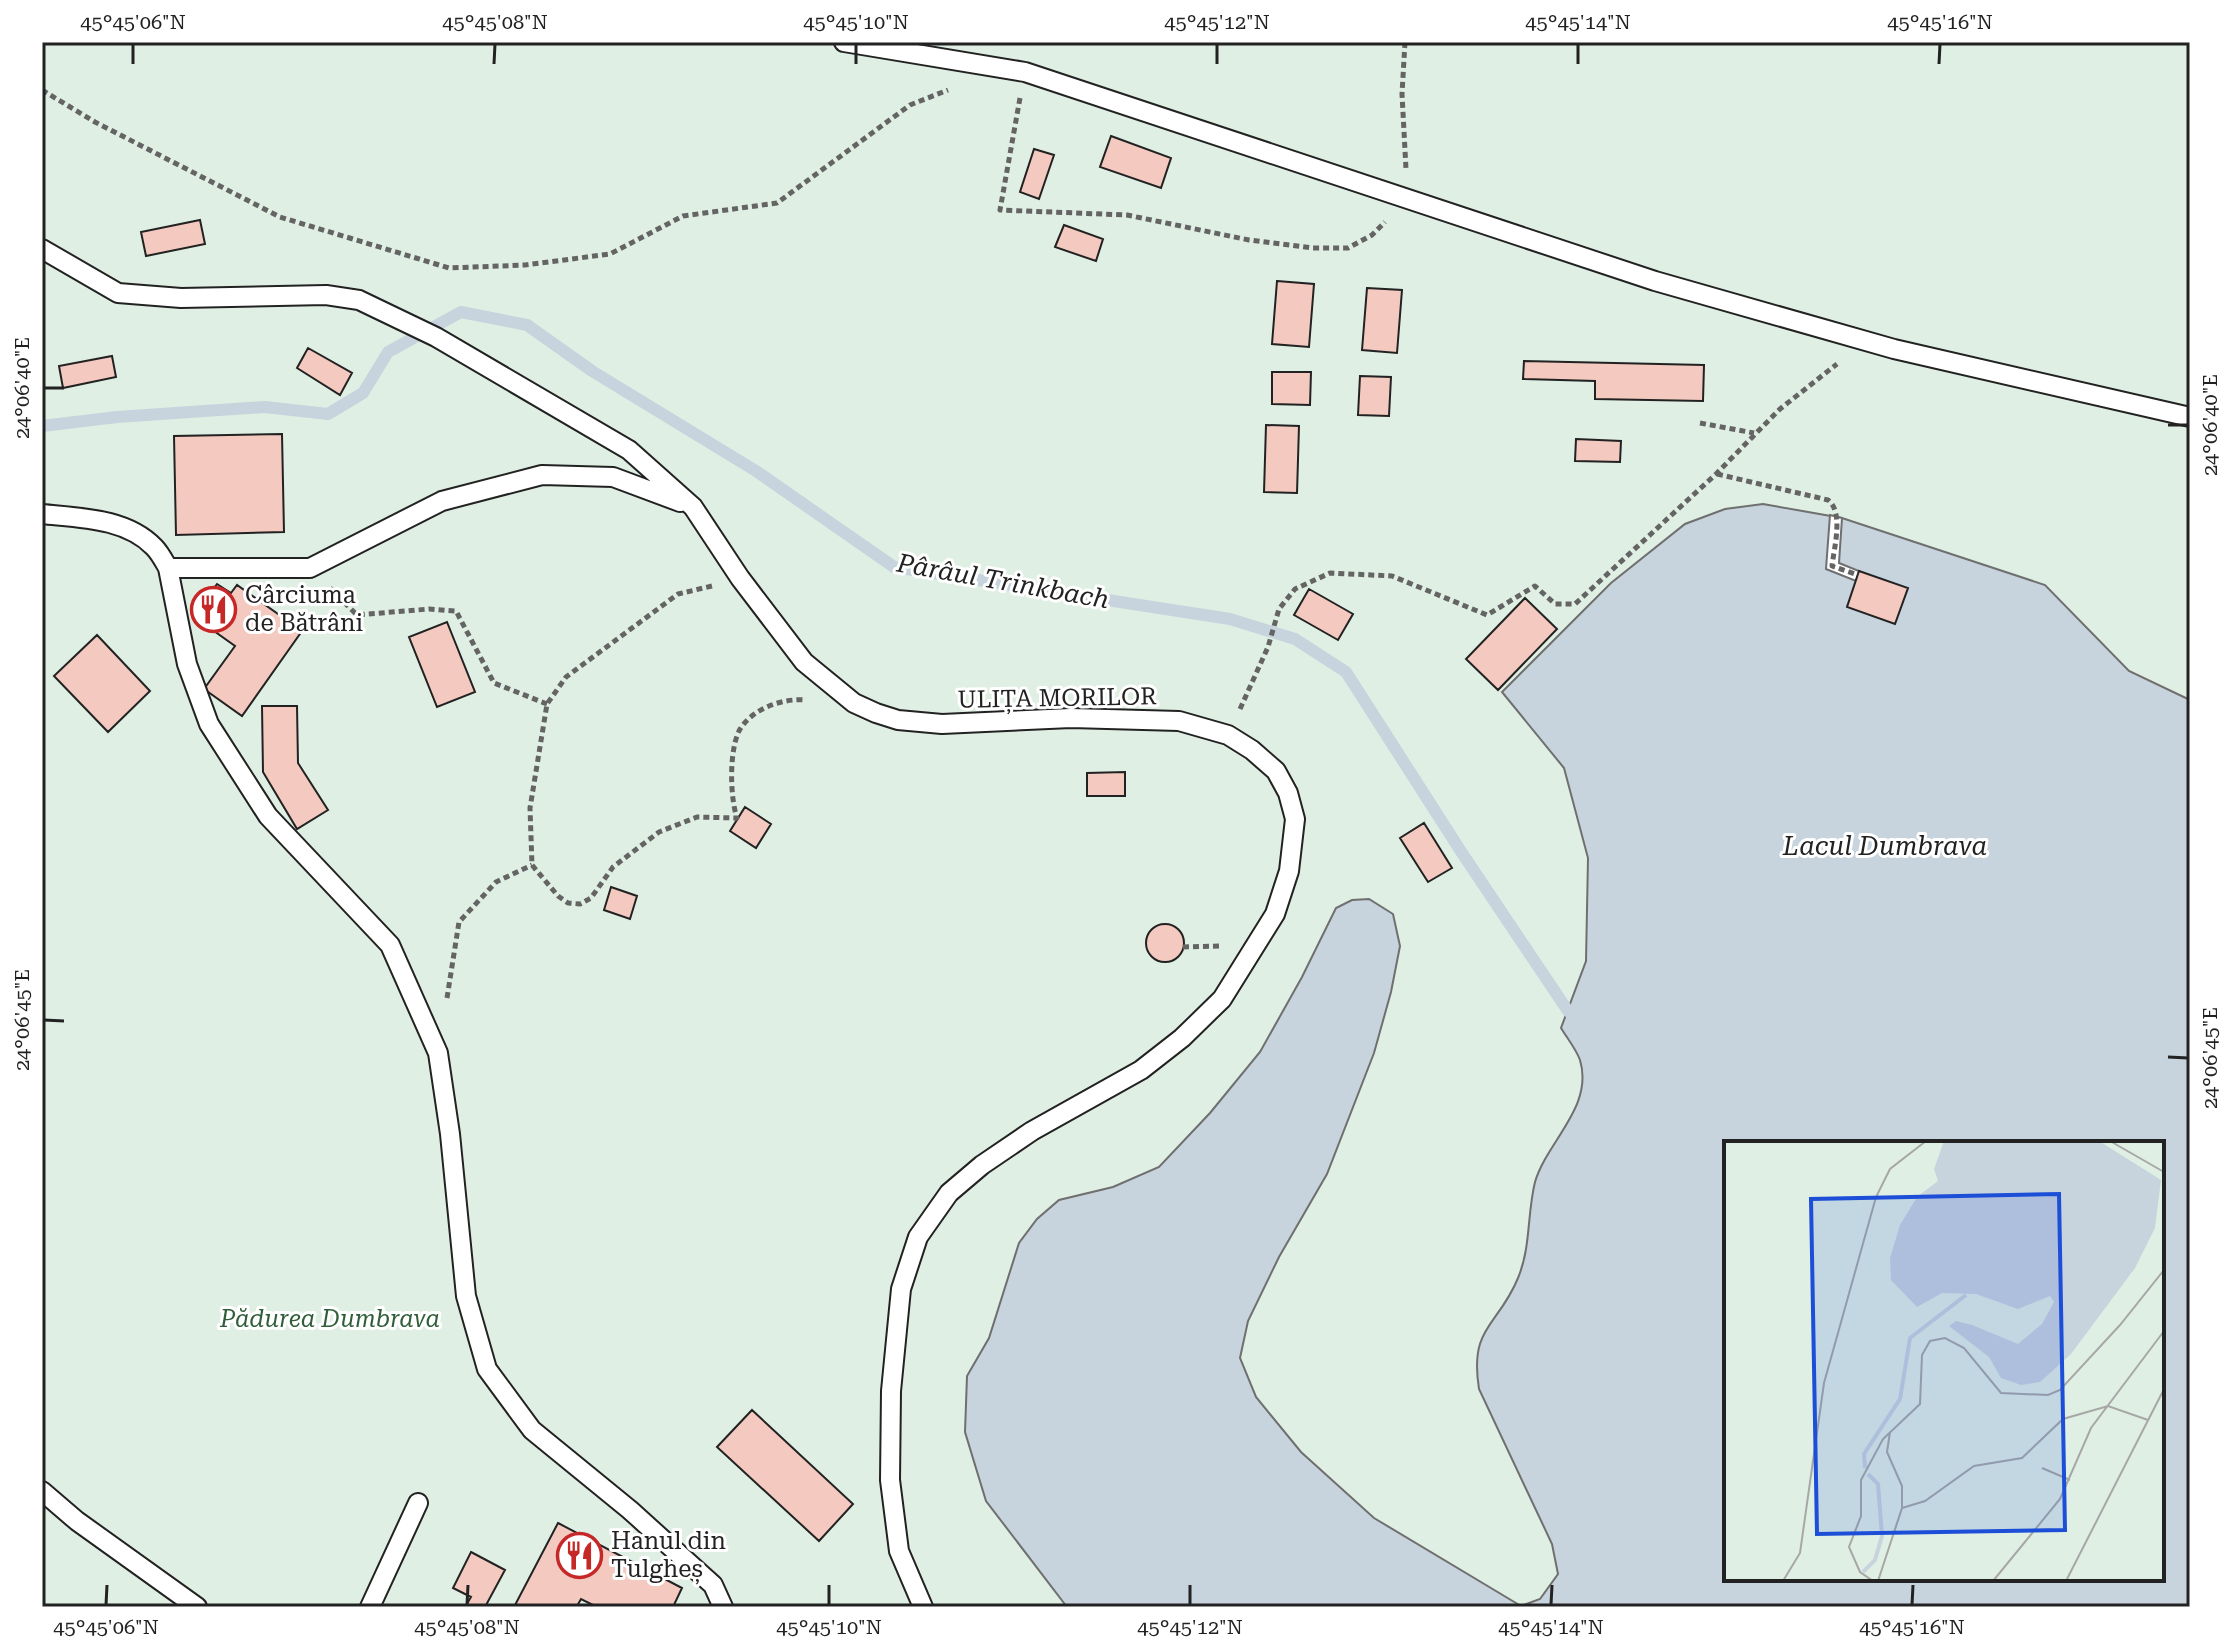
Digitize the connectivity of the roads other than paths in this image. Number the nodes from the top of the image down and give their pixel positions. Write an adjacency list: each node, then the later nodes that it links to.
1 (844, 42): 3 (lane)
2 (42, 249): 4 (lane, ULIȚA MORILOR)
3 (2190, 417)
4 (693, 507): 6 (lane); 12 (lane, ULIȚA MORILOR)
5 (42, 514): 6 (lane)
6 (168, 568): 11 (lane)
7 (42, 1491): 9 (lane)
8 (418, 1503): 10 (lane)
9 (197, 1607)
10 (370, 1607)
11 (723, 1607)
12 (923, 1607)

